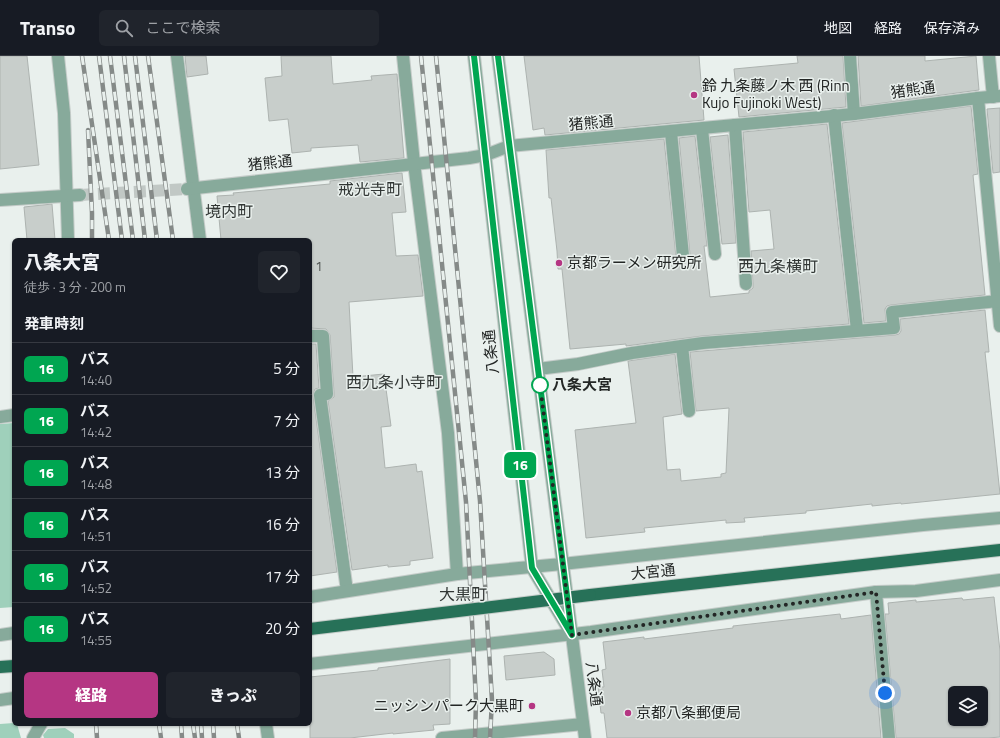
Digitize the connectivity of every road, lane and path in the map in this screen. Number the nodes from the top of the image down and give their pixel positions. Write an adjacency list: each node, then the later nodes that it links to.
1 (58, 56): 20 (street)
2 (177, 56): 18 (street)
3 (403, 56): 17 (street)
4 (474, 56): 16 (street, 八条通)
5 (498, 56): 15 (street, 八条通)
6 (850, 56): 10 (street)
7 (989, 56): 8 (street)
8 (997, 96): 9 (street, 猪熊通)
9 (978, 98): 10 (street, 猪熊通); 24 (street)
10 (854, 114): 11 (street, 猪熊通)
11 (834, 115): 12 (street, 猪熊通); 30 (street)
12 (736, 125): 13 (street, 猪熊通); 27 (street)
13 (702, 128): 14 (street, 猪熊通); 25 (street)
14 (671, 132): 15 (street, 猪熊通); 26 (street)
15 (509, 146): 16 (street, 猪熊通); 33 (street, 八条通)
16 (486, 155): 17 (street, 猪熊通); 41 (street, 八条通)
17 (414, 163): 18 (street, 猪熊通); 42 (street)
18 (190, 188): 23 (street)
19 (80, 195): 20 (street)
20 (68, 196): 21 (street); 22 (street)
21 (0, 200)
22 (68, 238)
23 (200, 238)
24 (996, 241): 28 (street)
25 (715, 254)
26 (683, 256)
27 (746, 284)
28 (998, 301): 29 (street); 30 (street)
29 (1000, 326)
30 (857, 330): 32 (street)
31 (312, 336): 34 (street)
32 (682, 346): 33 (street); 35 (street)
33 (538, 369): 40 (street, 八条通)
34 (315, 396): 44 (street)
35 (689, 411)
36 (12, 415): 37 (street)
37 (0, 417)
38 (1000, 518): 40 (street)
39 (1000, 550): 47 (main road, 大宮通, bridge)
40 (562, 564): 41 (street); 50 (street, 八条通)
41 (532, 568): 42 (street); 50 (street, 八条通)
42 (457, 574): 44 (street)
43 (1000, 580): 45 (street)
44 (347, 591): 46 (street)
45 (876, 592): 50 (street); 63 (street)
46 (312, 597)
47 (312, 630)
48 (12, 633): 49 (street)
49 (0, 635)
50 (572, 635): 51 (street); 56 (street, 八条通)
51 (312, 664)
52 (12, 666): 53 (main road)
53 (0, 667)
54 (12, 698): 55 (street)
55 (0, 700)
56 (583, 724): 61 (street); 62 (street, 八条通)
57 (40, 726): 59 (street)
58 (266, 726): 60 (street)
59 (33, 738)
60 (268, 738)
61 (442, 738)
62 (585, 738)
63 (889, 738)

